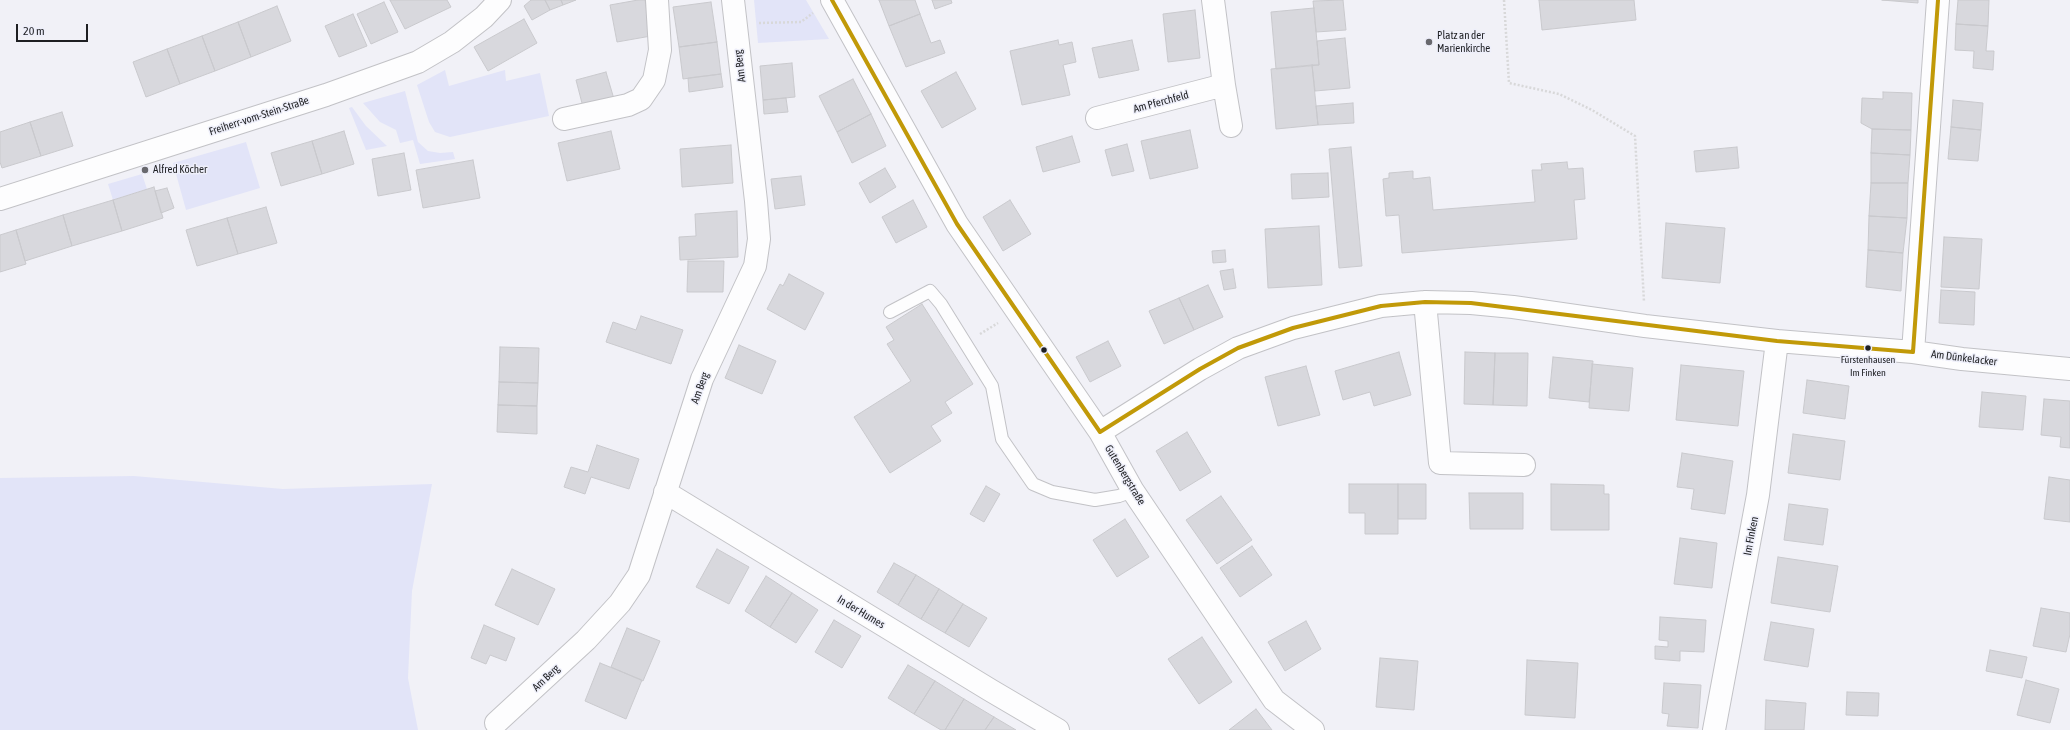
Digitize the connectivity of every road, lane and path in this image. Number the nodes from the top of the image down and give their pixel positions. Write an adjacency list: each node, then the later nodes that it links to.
1 (500, 0): 14 (street, Freiherr-vom-Stein-Straße)
2 (656, 0): 12 (street)
3 (733, 0): 26 (street, Am Berg)
4 (832, 0): 17 (street, Gutenbergstraße)
5 (1214, 0): 10 (street)
6 (1504, 0): 18 (path)
7 (1938, 0): 21 (street)
8 (811, 15): 9 (path)
9 (761, 23)
10 (1224, 85): 11 (street, Am Pferchfeld); 13 (street)
11 (1097, 118)
12 (564, 119)
13 (1231, 126)
14 (0, 199)
15 (1425, 302): 18 (street, Am Dünkelacker); 23 (street, Am Dünkelacker); 24 (street)
16 (890, 312): 20 (lane)
17 (1017, 312): 20 (path); 23 (street, Gutenbergstraße)
18 (1646, 326): 19 (street, Am Dünkelacker)
19 (1777, 341): 21 (street, Am Dünkelacker); 30 (street, Im Finken)
20 (966, 343): 25 (lane)
21 (1913, 352): 22 (street, Am Dünkelacker)
22 (2070, 369)
23 (1100, 432): 25 (street, Gutenbergstraße)
24 (1524, 465)
25 (1133, 490): 29 (street, Gutenbergstraße)
26 (665, 492): 27 (street, Am Berg); 28 (street, In der Humes)
27 (496, 723)
28 (1058, 730)
29 (1313, 730)
30 (1714, 730)

